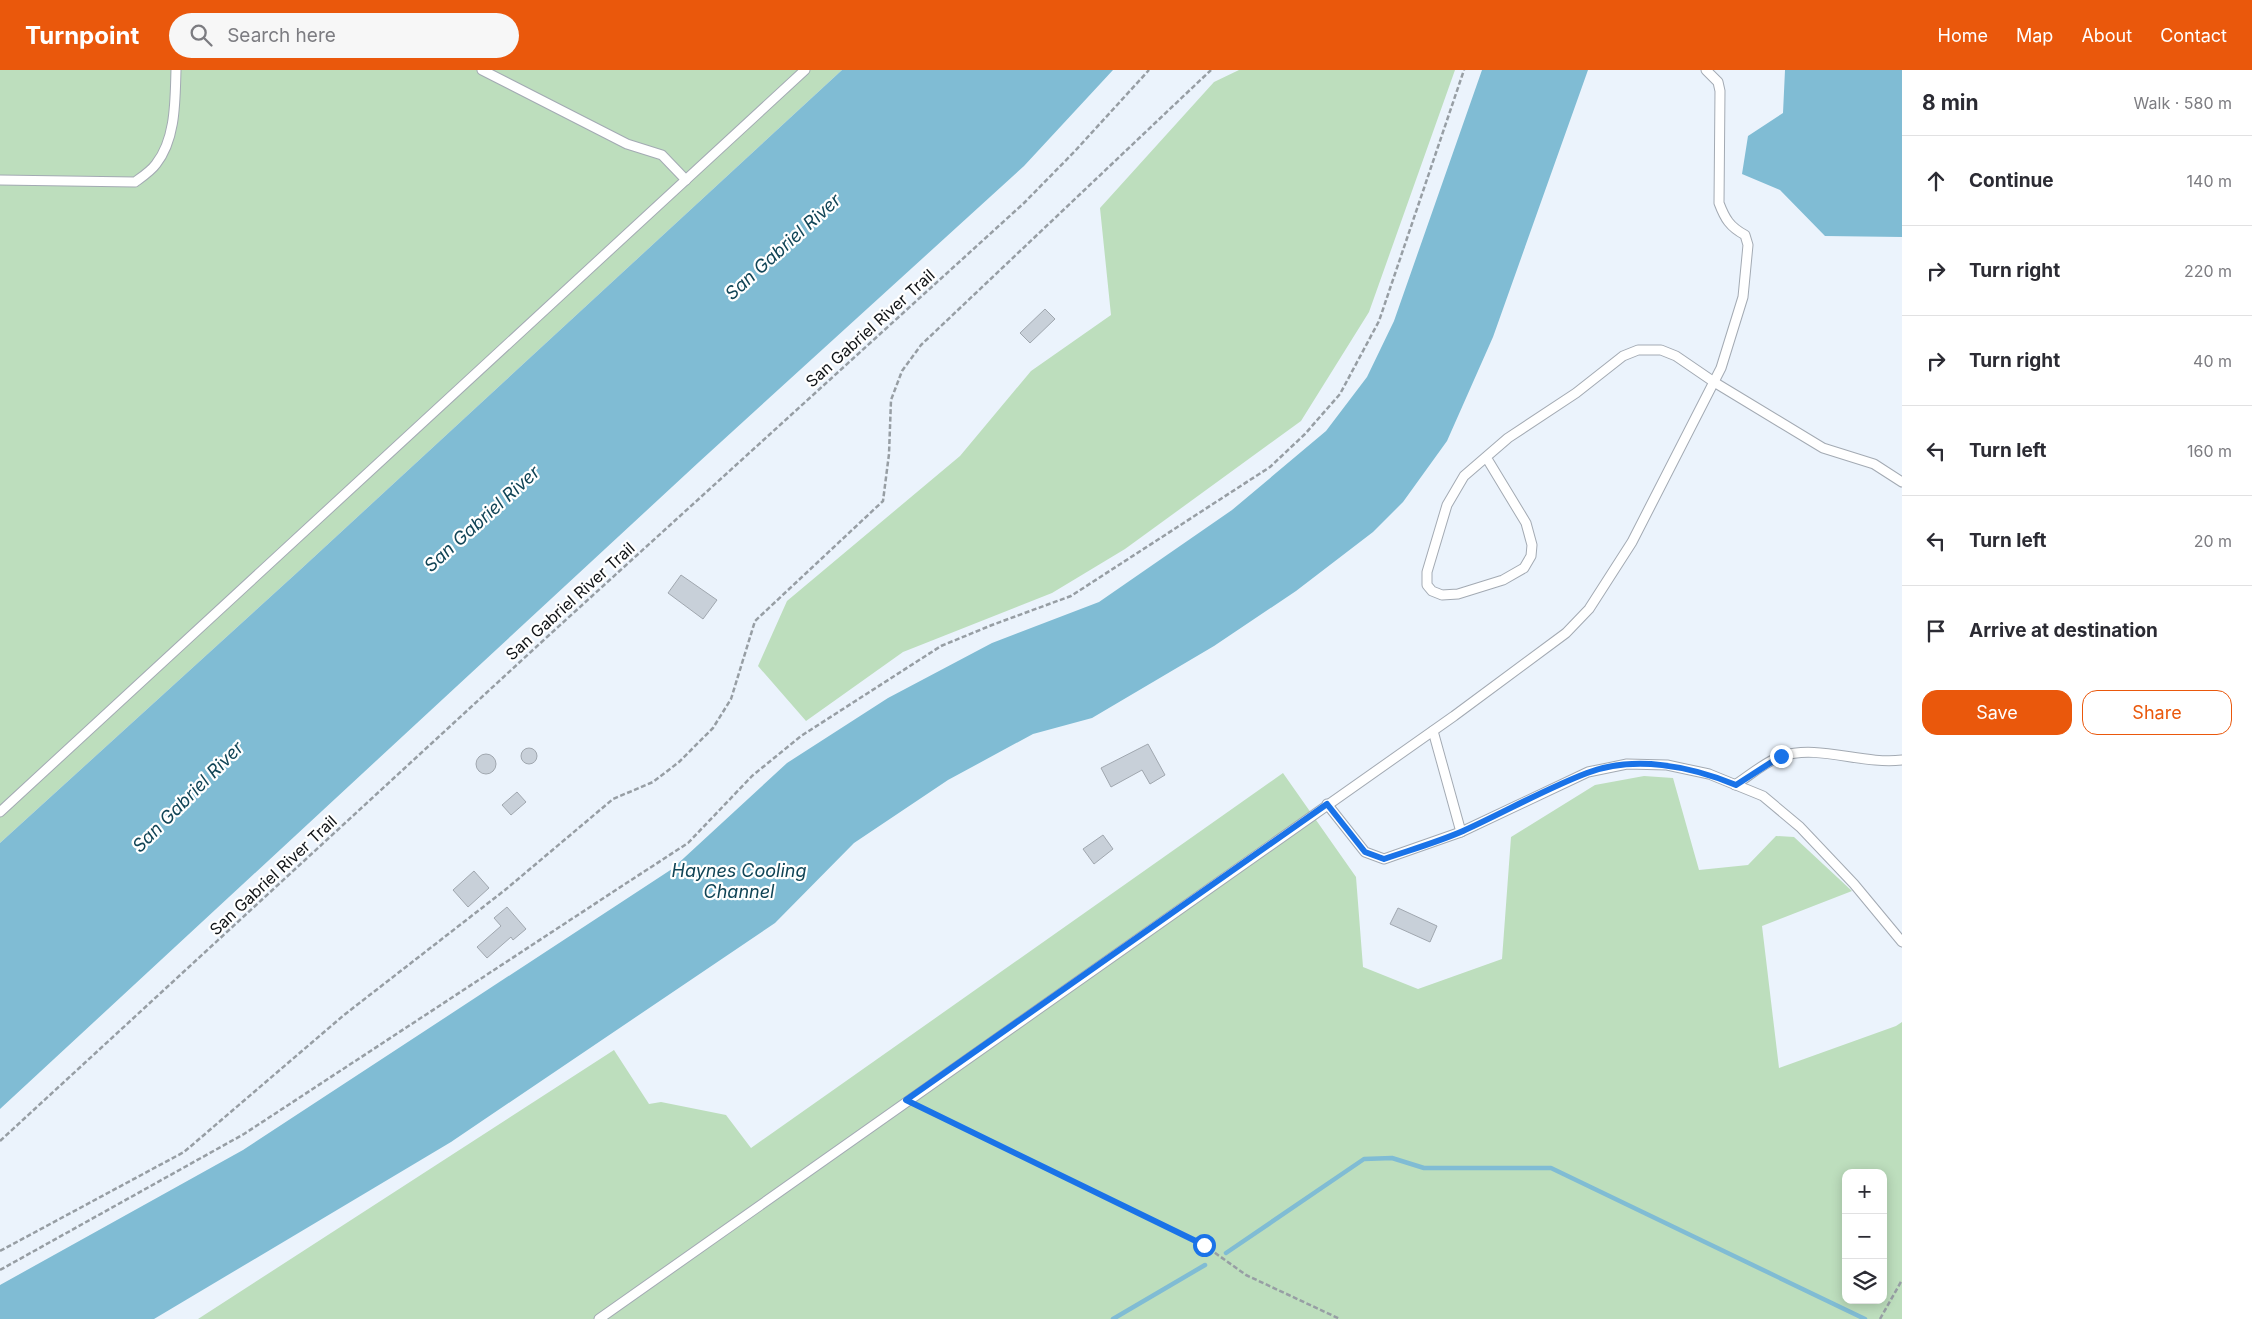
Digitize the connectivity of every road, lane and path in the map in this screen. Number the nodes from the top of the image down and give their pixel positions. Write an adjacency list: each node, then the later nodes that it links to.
1 (176, 70): 8 (lane)
2 (482, 70): 9 (lane)
3 (805, 70): 9 (lane)
4 (1149, 70): 21 (path, San Gabriel River Trail)
5 (1211, 70): 22 (path)
6 (1464, 70): 23 (path)
7 (1706, 70): 10 (lane)
8 (0, 180)
9 (686, 180): 17 (lane)
10 (1714, 382): 11 (lane); 12 (lane); 13 (lane)
11 (1486, 457): 11 (lane)
12 (1902, 482)
13 (1433, 731): 16 (lane); 18 (lane)
14 (1902, 760): 15 (lane)
15 (1736, 785): 18 (lane); 19 (lane)
16 (1327, 804): 18 (lane); 20 (lane)
17 (0, 812)
18 (1461, 832)
19 (1902, 942)
20 (906, 1100): 25 (lane); 26 (path)
21 (0, 1141)
22 (0, 1251)
23 (0, 1270)
24 (1902, 1280): 27 (path)
25 (599, 1319)
26 (1340, 1319)
27 (1880, 1319)

